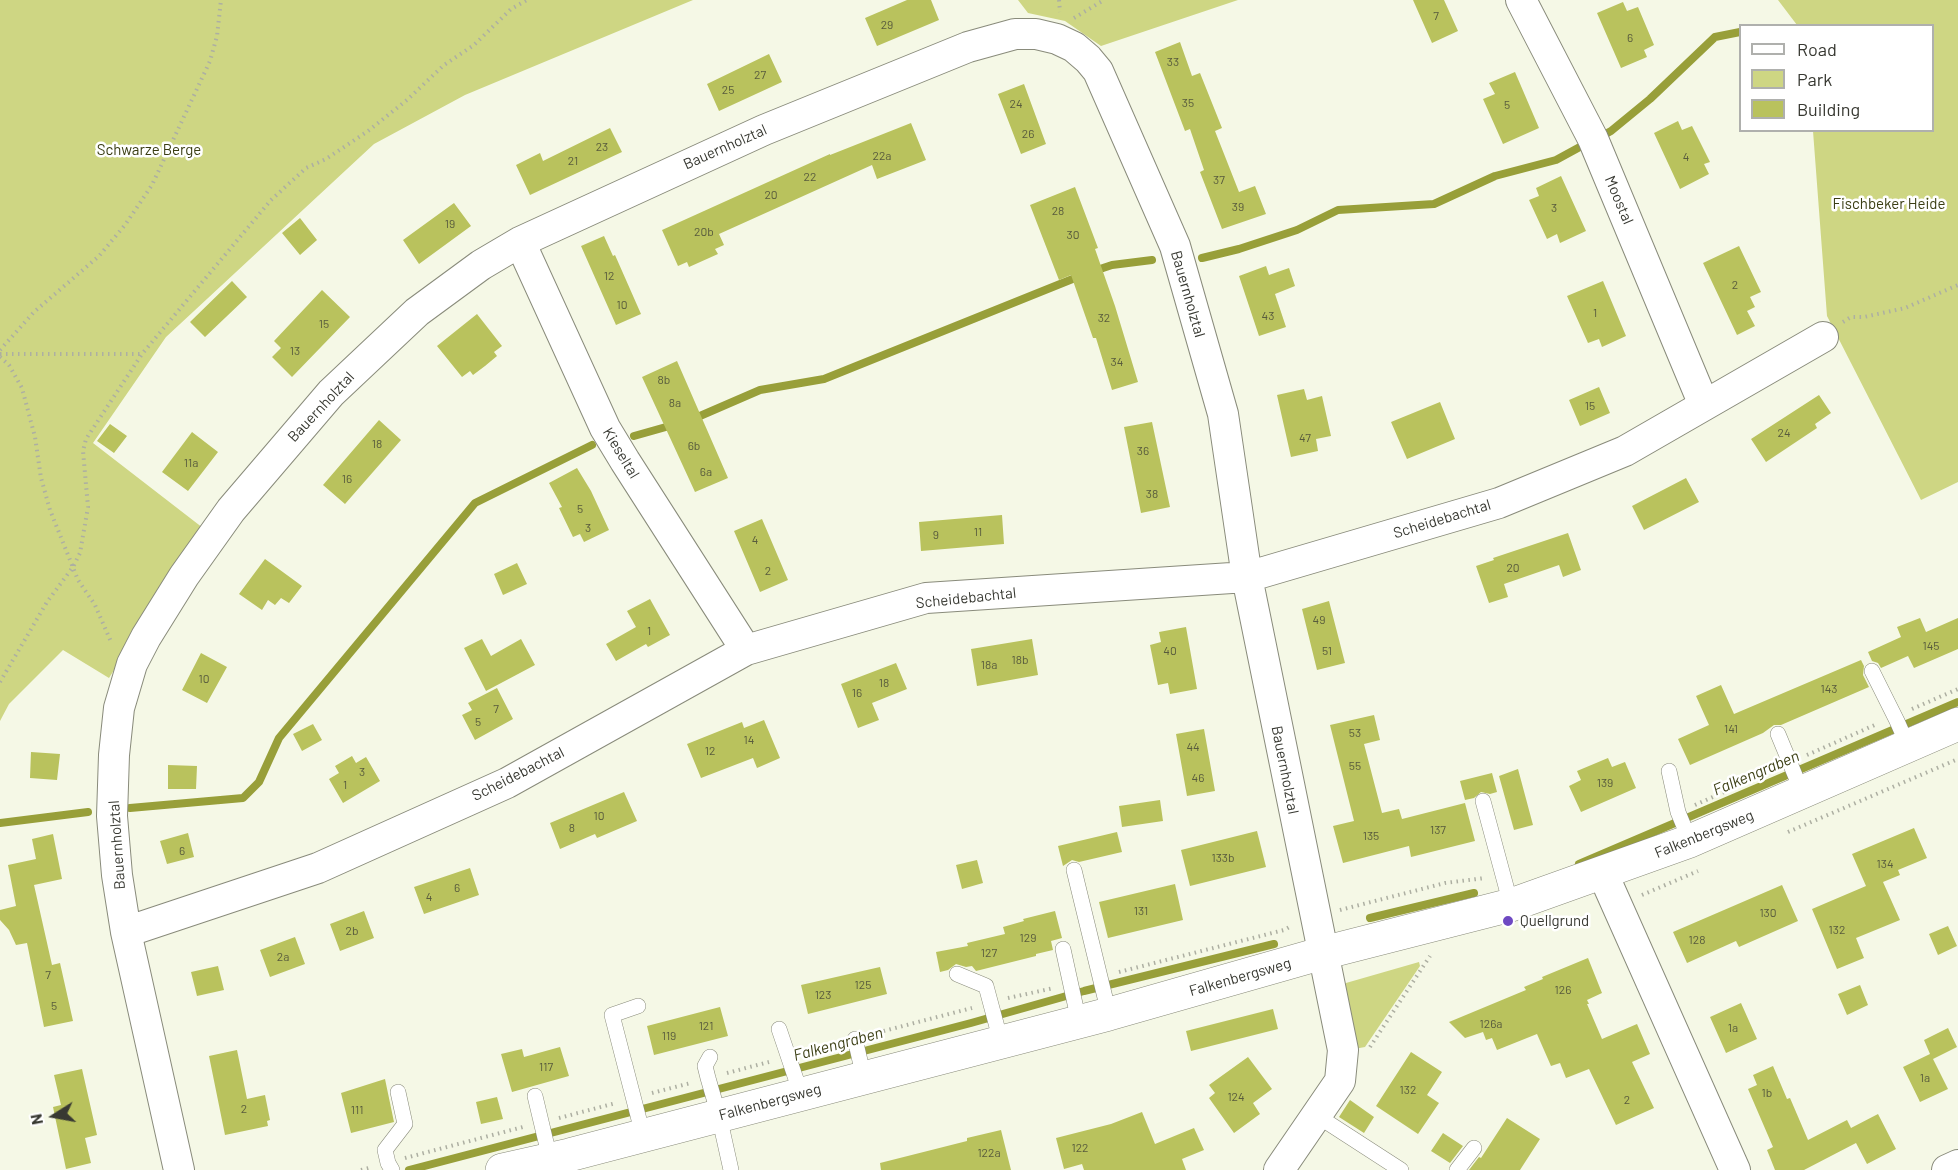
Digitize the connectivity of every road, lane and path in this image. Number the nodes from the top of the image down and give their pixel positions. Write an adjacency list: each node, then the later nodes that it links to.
1 (221, 0): 9 (path)
2 (527, 0): 10 (path)
3 (1104, 0): 5 (path)
4 (1521, 0): 11 (street, Moostal)
5 (1070, 21)
6 (520, 242): 13 (street, Bauernholztal); 14 (street, Kieseltal); 15 (street, Bauernholztal)
7 (1958, 285): 8 (path)
8 (1823, 337): 11 (street, Scheidebachtal)
9 (0, 354): 10 (path); 12 (path)
10 (142, 354): 12 (path)
11 (1704, 405): 13 (street, Scheidebachtal)
12 (73, 567): 15 (path); 17 (path)
13 (1247, 577): 14 (street, Scheidebachtal); 29 (street, Bauernholztal)
14 (746, 650): 31 (street, Scheidebachtal)
15 (132, 664): 31 (street, Bauernholztal)
16 (1872, 671): 20 (lane)
17 (0, 682)
18 (1958, 689): 20 (path)
19 (1958, 724): 20 (street, Falkenbergsweg)
20 (1901, 729): 23 (street, Falkenbergsweg); 23 (path)
21 (1778, 734): 23 (lane)
22 (1670, 771): 25 (lane)
23 (1795, 776): 25 (street, Falkenbergsweg); 25 (path)
24 (1483, 801): 28 (lane)
25 (1683, 824): 27 (street, Falkenbergsweg)
26 (1074, 870): 35 (lane)
27 (1603, 874): 28 (street, Falkenbergsweg); 60 (street)
28 (1507, 891): 29 (path); 30 (street, Falkenbergsweg)
29 (1314, 912): 33 (street, Bauernholztal); 35 (path)
30 (1443, 922): 33 (street, Falkenbergsweg); 42 (path)
31 (126, 932): 53 (street, Bauernholztal)
32 (1063, 949): 35 (lane)
33 (1323, 953): 35 (street, Falkenbergsweg); 42 (street, Bauernholztal)
34 (957, 974): 37 (lane)
35 (1088, 995): 37 (street, Falkenbergsweg); 37 (path)
36 (638, 1006): 46 (lane)
37 (995, 1019): 39 (street, Falkenbergsweg); 39 (path)
38 (779, 1029): 41 (lane)
39 (859, 1055): 41 (street, Falkenbergsweg); 41 (path)
40 (710, 1057): 44 (lane)
41 (792, 1073): 44 (street, Falkenbergsweg); 44 (path)
42 (1340, 1081): 47 (street)
43 (398, 1092): 52 (lane)
44 (712, 1094): 46 (street, Falkenbergsweg); 46 (path); 56 (lane)
45 (535, 1096): 48 (lane)
46 (637, 1113): 48 (path); 50 (street, Falkenbergsweg)
47 (1316, 1115): 57 (street); 58 (lane)
48 (543, 1125): 50 (lane); 52 (path)
49 (1474, 1148): 59 (lane)
50 (544, 1158): 55 (street, Falkenbergsweg)
51 (1958, 1165): 61 (street)
52 (390, 1166): 54 (path)
53 (179, 1170)
54 (361, 1170)
55 (502, 1170)
56 (731, 1170)
57 (1279, 1170)
58 (1401, 1170)
59 (1457, 1170)
60 (1735, 1170)
61 (1947, 1170)

